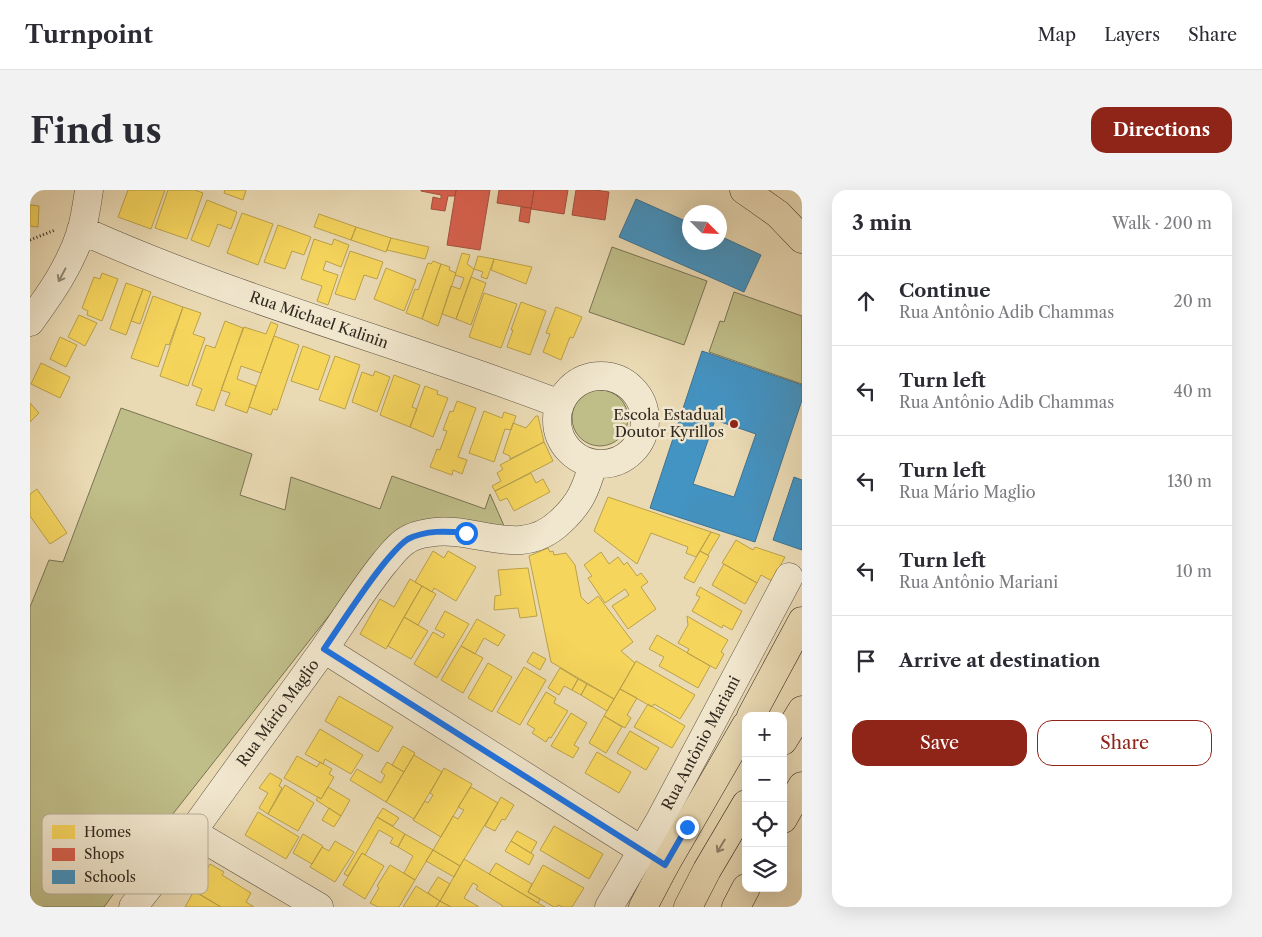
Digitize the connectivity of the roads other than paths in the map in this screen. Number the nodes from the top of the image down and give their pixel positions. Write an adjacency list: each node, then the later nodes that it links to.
1 (89, 190): 5 (street)
2 (744, 190): 6 (main road)
3 (748, 190): 4 (main road)
4 (802, 212)
5 (82, 230): 7 (street, one-way to 7); 8 (street, Rua Michael Kalinin)
6 (802, 239)
7 (30, 322)
8 (560, 404): 9 (street); 9 (street)
9 (593, 464): 12 (street)
10 (789, 577): 22 (street, Rua Antônio Mariani)
11 (802, 621): 14 (main road, Rua Antônio Mariani)
12 (324, 649): 20 (street, Rua Mário Maglio); 22 (street, Rua Mário Maglio)
13 (802, 710): 16 (main road)
14 (753, 712)
15 (742, 732): 23 (main road, Rua Antônio Mariani)
16 (787, 734)
17 (802, 786): 19 (main road)
18 (742, 811): 30 (main road, one-way to 30)
19 (787, 812)
20 (205, 814)
21 (208, 841): 27 (street)
22 (642, 850): 23 (street, Rua Mário Maglio); 28 (street, Rua Antônio Mariani)
23 (665, 865): 29 (main road, Rua Antônio Mariani)
24 (744, 892): 31 (main road)
25 (143, 894): 26 (street, Rua Mário Maglio)
26 (133, 907)
27 (319, 907)
28 (610, 907)
29 (643, 907)
30 (688, 907)
31 (736, 907)

